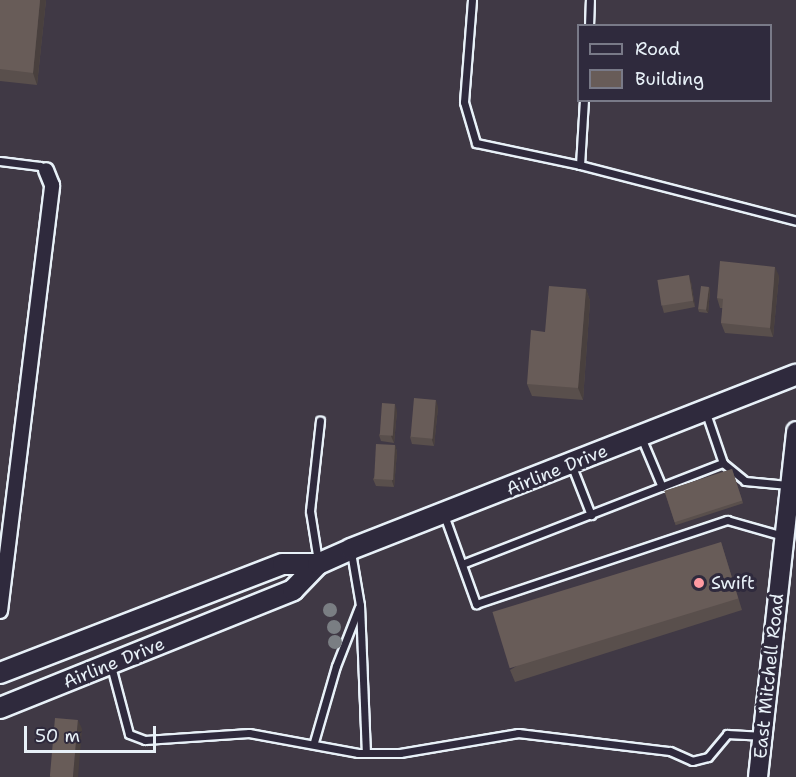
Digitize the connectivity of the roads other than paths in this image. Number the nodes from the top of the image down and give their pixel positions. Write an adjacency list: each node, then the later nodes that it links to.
1 (472, 0): 6 (lane)
2 (590, 0): 3 (lane)
3 (589, 24)
4 (584, 102): 6 (lane)
5 (0, 161): 7 (lane)
6 (580, 165): 8 (lane)
7 (46, 170): 26 (street)
8 (796, 221)
9 (796, 375): 10 (main road, Airline Drive)
10 (705, 410): 13 (main road, Airline Drive); 15 (lane)
11 (320, 421): 23 (lane)
12 (796, 431): 16 (street, East Mitchell Road)
13 (641, 437): 14 (main road, Airline Drive); 18 (lane)
14 (572, 464): 19 (lane); 20 (main road, Airline Drive)
15 (723, 464): 17 (lane); 18 (lane)
16 (794, 465): 17 (street, East Mitchell Road)
17 (790, 485): 21 (street, East Mitchell Road)
18 (662, 487): 19 (lane)
19 (591, 514): 24 (lane)
20 (444, 515): 22 (main road, Airline Drive); 24 (lane)
21 (785, 536): 24 (lane); 33 (street, East Mitchell Road)
22 (351, 549): 23 (main road, Airline Drive); 25 (lane)
23 (318, 564): 28 (main road, Airline Drive); 29 (main road, Airline Drive)
24 (462, 564)
25 (360, 605): 34 (lane); 35 (lane)
26 (0, 606): 27 (street)
27 (0, 611)
28 (110, 664): 31 (main road, Airline Drive); 34 (lane)
29 (0, 673)
30 (0, 685): 31 (main road)
31 (27, 698): 32 (main road, Airline Drive)
32 (0, 708)
33 (763, 736): 35 (lane); 36 (street, East Mitchell Road)
34 (314, 742): 35 (lane)
35 (366, 753)
36 (759, 777)

